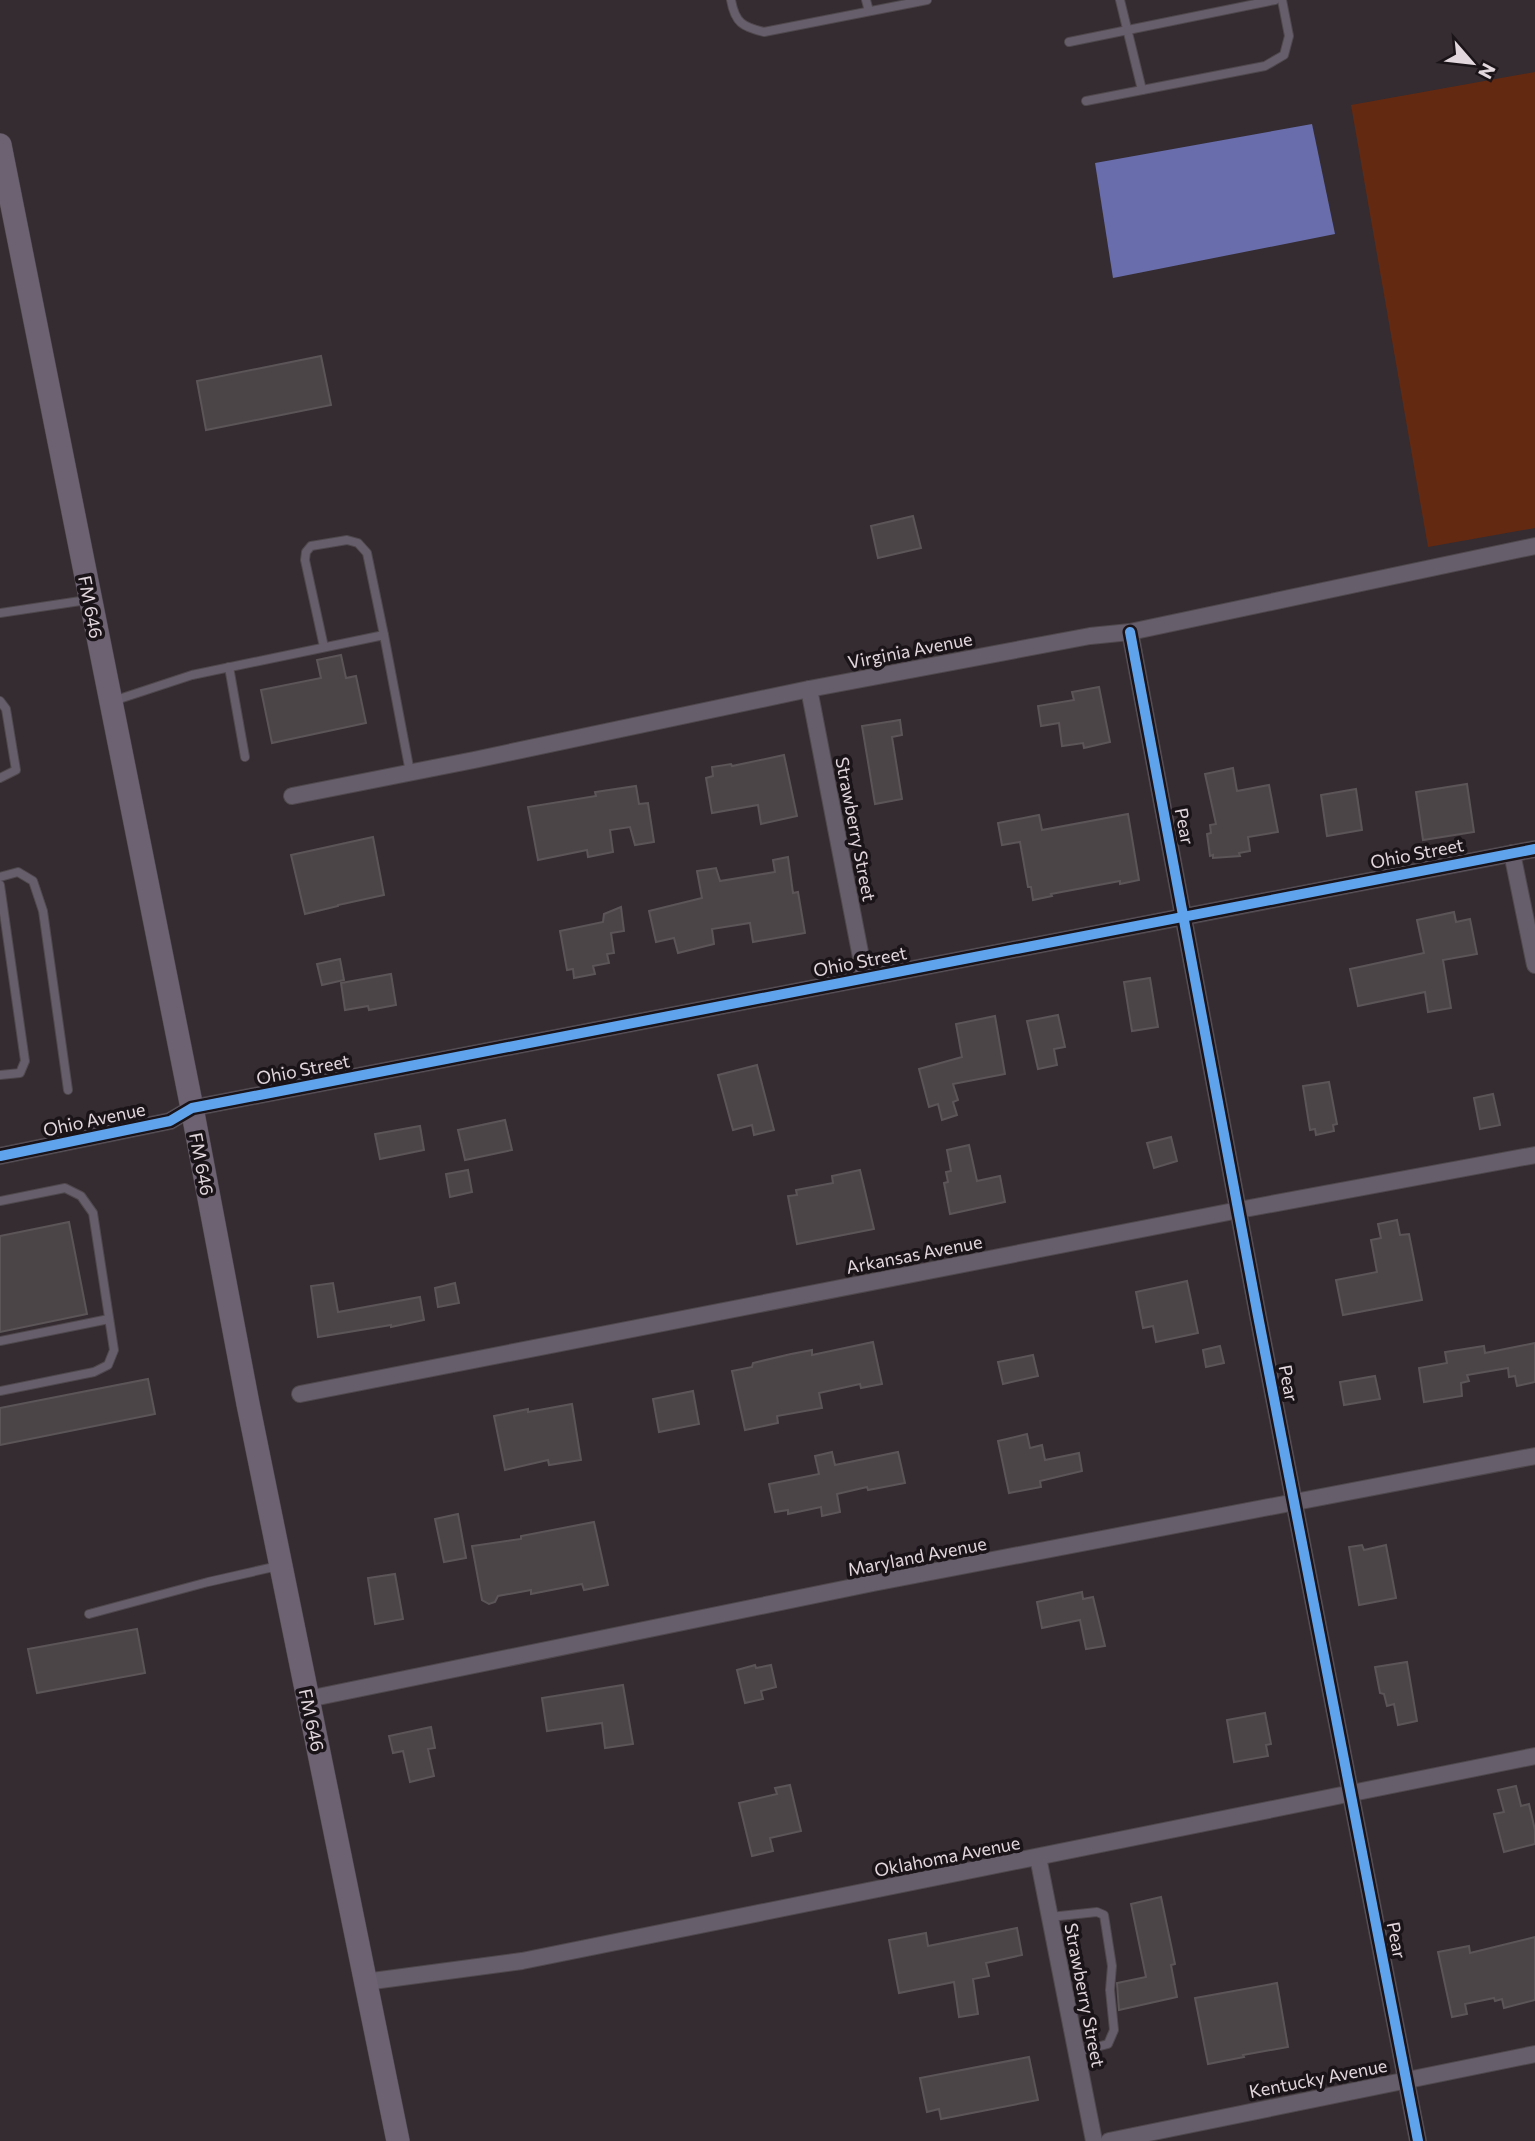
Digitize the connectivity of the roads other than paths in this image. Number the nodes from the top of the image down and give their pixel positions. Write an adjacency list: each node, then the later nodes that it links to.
1 (731, 0): 7 (lane)
2 (866, 0): 7 (lane)
3 (927, 0): 7 (lane)
4 (1121, 0): 8 (lane)
5 (1275, 0): 8 (lane)
6 (1282, 0): 10 (lane)
7 (869, 11)
8 (1128, 31): 9 (lane); 10 (lane)
9 (1069, 42)
10 (1142, 90): 11 (lane)
11 (1086, 101)
12 (0, 145): 14 (main road, FM 646 / FM 646)
13 (1535, 546): 16 (street, Virginia Avenue)
14 (90, 599): 15 (lane); 22 (main road, FM 646 / FM 646)
15 (0, 613)
16 (1130, 632): 20 (street, Virginia Avenue); 31 (street, Pear)
17 (384, 635): 18 (lane); 18 (lane); 24 (lane)
18 (324, 647): 19 (lane)
19 (229, 667): 22 (lane); 23 (lane)
20 (809, 689): 24 (street, Virginia Avenue); 33 (street, Strawberry Street)
21 (0, 701): 25 (lane)
22 (110, 702): 36 (main road, FM 646 / FM 646)
23 (245, 757)
24 (410, 772): 26 (street, Virginia Avenue)
25 (0, 778)
26 (292, 796)
27 (1535, 849): 28 (street, Ohio Street)
28 (1512, 853): 31 (street, Ohio Street); 32 (street)
29 (0, 877): 35 (lane)
30 (0, 885): 34 (lane)
31 (1184, 916): 33 (street, Ohio Street); 40 (street, Pear)
32 (1535, 965)
33 (865, 978): 36 (street, Ohio Street)
34 (0, 1075)
35 (68, 1090)
36 (192, 1108): 38 (street, Ohio Avenue); 47 (main road, FM 646 / FM 646)
37 (1535, 1155): 40 (street, Arkansas Avenue)
38 (0, 1156)
39 (0, 1201): 41 (lane)
40 (1239, 1210): 44 (street, Arkansas Avenue); 46 (street, Pear)
41 (109, 1320): 42 (lane); 43 (lane)
42 (0, 1341)
43 (0, 1391)
44 (300, 1394)
45 (1535, 1456): 46 (street, Maryland Avenue)
46 (1294, 1502): 49 (street, Maryland Avenue); 51 (street, Pear)
47 (281, 1565): 48 (lane); 49 (main road, FM 646 / FM 646)
48 (89, 1614)
49 (308, 1699): 54 (main road, FM 646 / FM 646)
50 (1535, 1756): 51 (street, Oklahoma Avenue)
51 (1350, 1794): 52 (street, Oklahoma Avenue); 57 (street, Pear)
52 (1038, 1857): 53 (street, Strawberry Street); 54 (street, Oklahoma Avenue)
53 (1050, 1917): 55 (street, Strawberry Street); 55 (lane)
54 (365, 1982): 58 (main road, FM 646 / FM 646)
55 (1077, 2052): 59 (street, Strawberry Street)
56 (1535, 2053): 57 (street, Kentucky Avenue)
57 (1406, 2080): 60 (street, Kentucky Avenue); 61 (street, Pear)
58 (398, 2141)
59 (1094, 2141)
60 (1109, 2141)
61 (1418, 2141)

